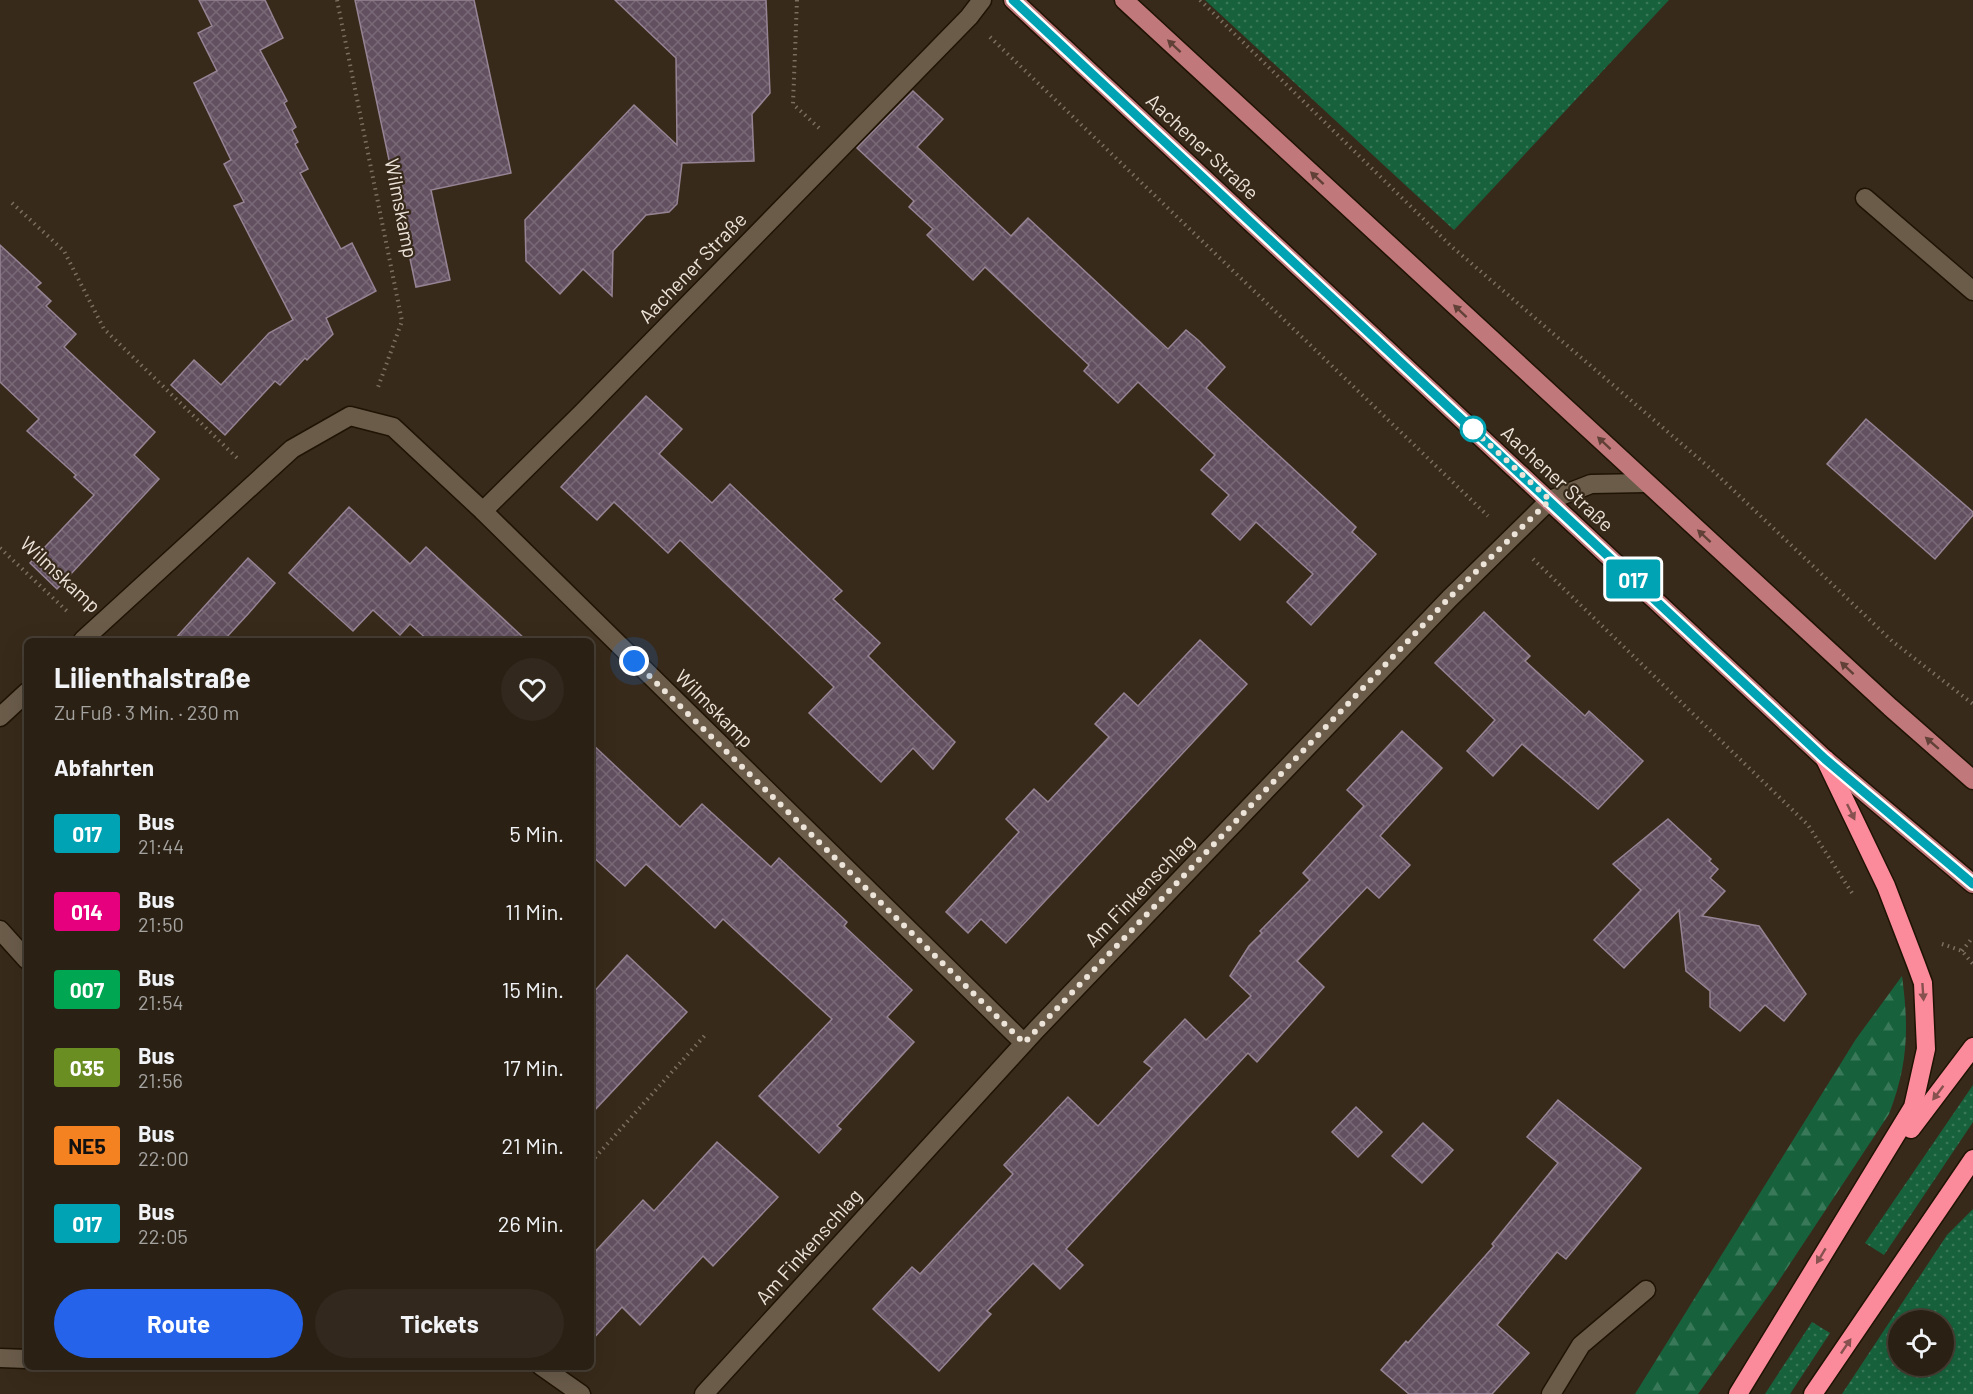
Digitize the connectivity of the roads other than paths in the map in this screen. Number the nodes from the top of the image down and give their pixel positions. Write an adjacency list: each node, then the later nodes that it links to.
1 (982, 0): 8 (street, Aachener Straße)
2 (1013, 0): 7 (main road, Aachener Straße)
3 (1124, 0): 6 (main road, one-way to 3)
4 (1865, 198): 5 (street)
5 (1973, 291)
6 (1647, 483): 7 (street, Am Finkenschlag); 13 (main road, one-way to 6)
7 (1550, 500): 12 (main road, Aachener Straße); 17 (street, Am Finkenschlag)
8 (483, 511): 9 (street, Wilmskamp); 17 (street, Wilmskamp)
9 (87, 637)
10 (24, 695): 11 (street)
11 (0, 717)
12 (1825, 759): 14 (main road, Aachener Straße); 22 (highway, one-way to 22)
13 (1973, 780)
14 (1973, 884)
15 (0, 930): 16 (street)
16 (24, 957)
17 (1024, 1043): 28 (street, Am Finkenschlag)
18 (1973, 1047): 22 (highway, one-way to 22)
19 (1973, 1159): 21 (highway)
20 (1973, 1175): 21 (highway)
21 (1952, 1190): 31 (highway, one-way to 21)
22 (1852, 1206): 30 (highway, one-way to 30)
23 (1647, 1290): 29 (street)
24 (0, 1358): 25 (street)
25 (24, 1359)
26 (547, 1370): 27 (street)
27 (581, 1394)
28 (704, 1394)
29 (1551, 1394)
30 (1738, 1394)
31 (1814, 1394)

